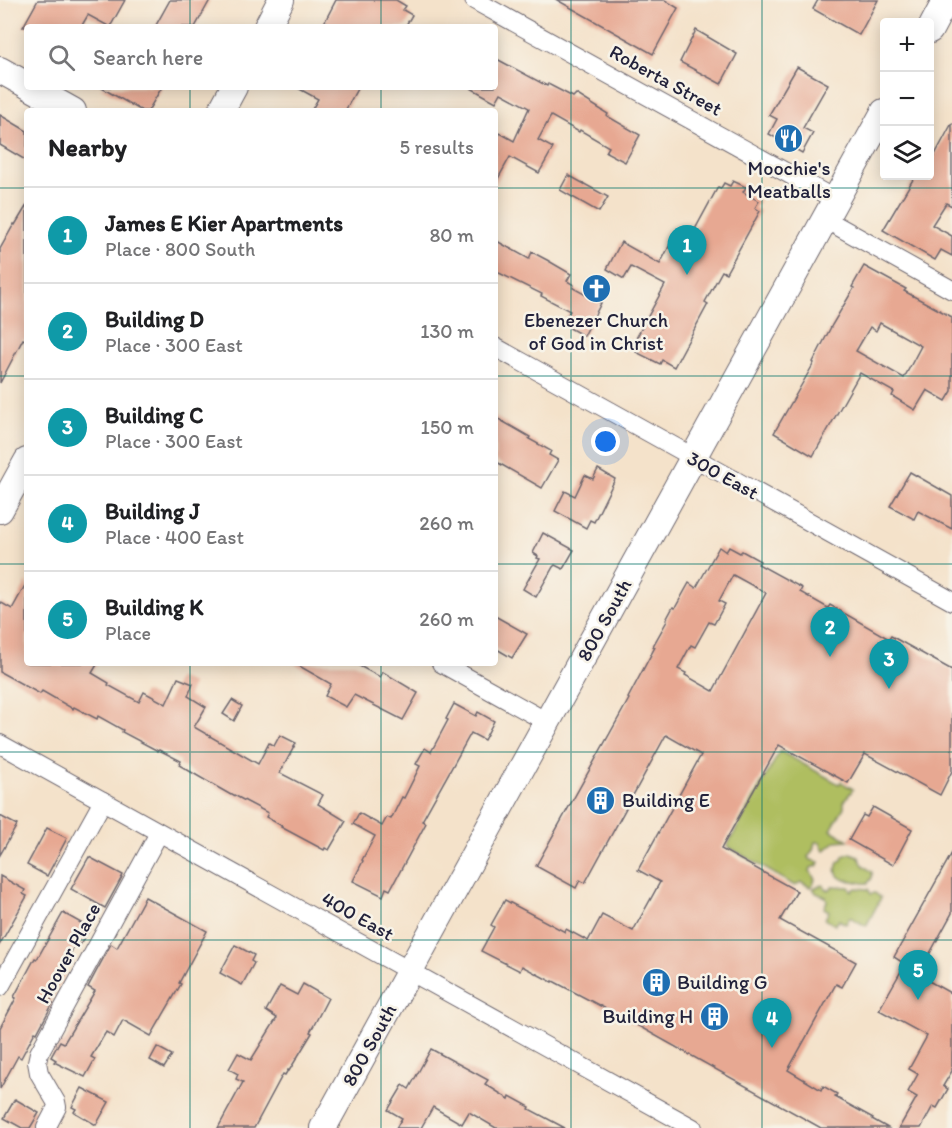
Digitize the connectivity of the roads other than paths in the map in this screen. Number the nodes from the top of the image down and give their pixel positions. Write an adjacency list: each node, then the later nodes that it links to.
1 (281, 0): 5 (main road)
2 (474, 0): 13 (street, Roberta Street)
3 (946, 0): 4 (main road)
4 (934, 22)
5 (269, 24)
6 (0, 70): 7 (main road)
7 (24, 84)
8 (35, 90): 10 (main road)
9 (232, 90): 11 (main road)
10 (68, 108)
11 (223, 108)
12 (880, 121): 13 (main road, 800 South)
13 (830, 210): 14 (street, Roberta Street); 16 (main road, 800 South)
14 (952, 290)
15 (498, 349): 16 (street, 300 East)
16 (693, 458): 19 (street, 300 East); 21 (main road, 800 South)
17 (24, 466): 18 (main road)
18 (0, 510)
19 (952, 601)
20 (446, 666): 21 (street)
21 (548, 722): 25 (main road, 800 South)
22 (0, 744): 23 (street, 400 East)
23 (103, 801): 24 (street, 400 East); 26 (street)
24 (159, 833): 25 (street, 400 East); 27 (street, Hoover Place)
25 (410, 971): 28 (main road, 800 South); 29 (street, 400 East)
26 (0, 987)
27 (45, 1128)
28 (323, 1128)
29 (693, 1128)

